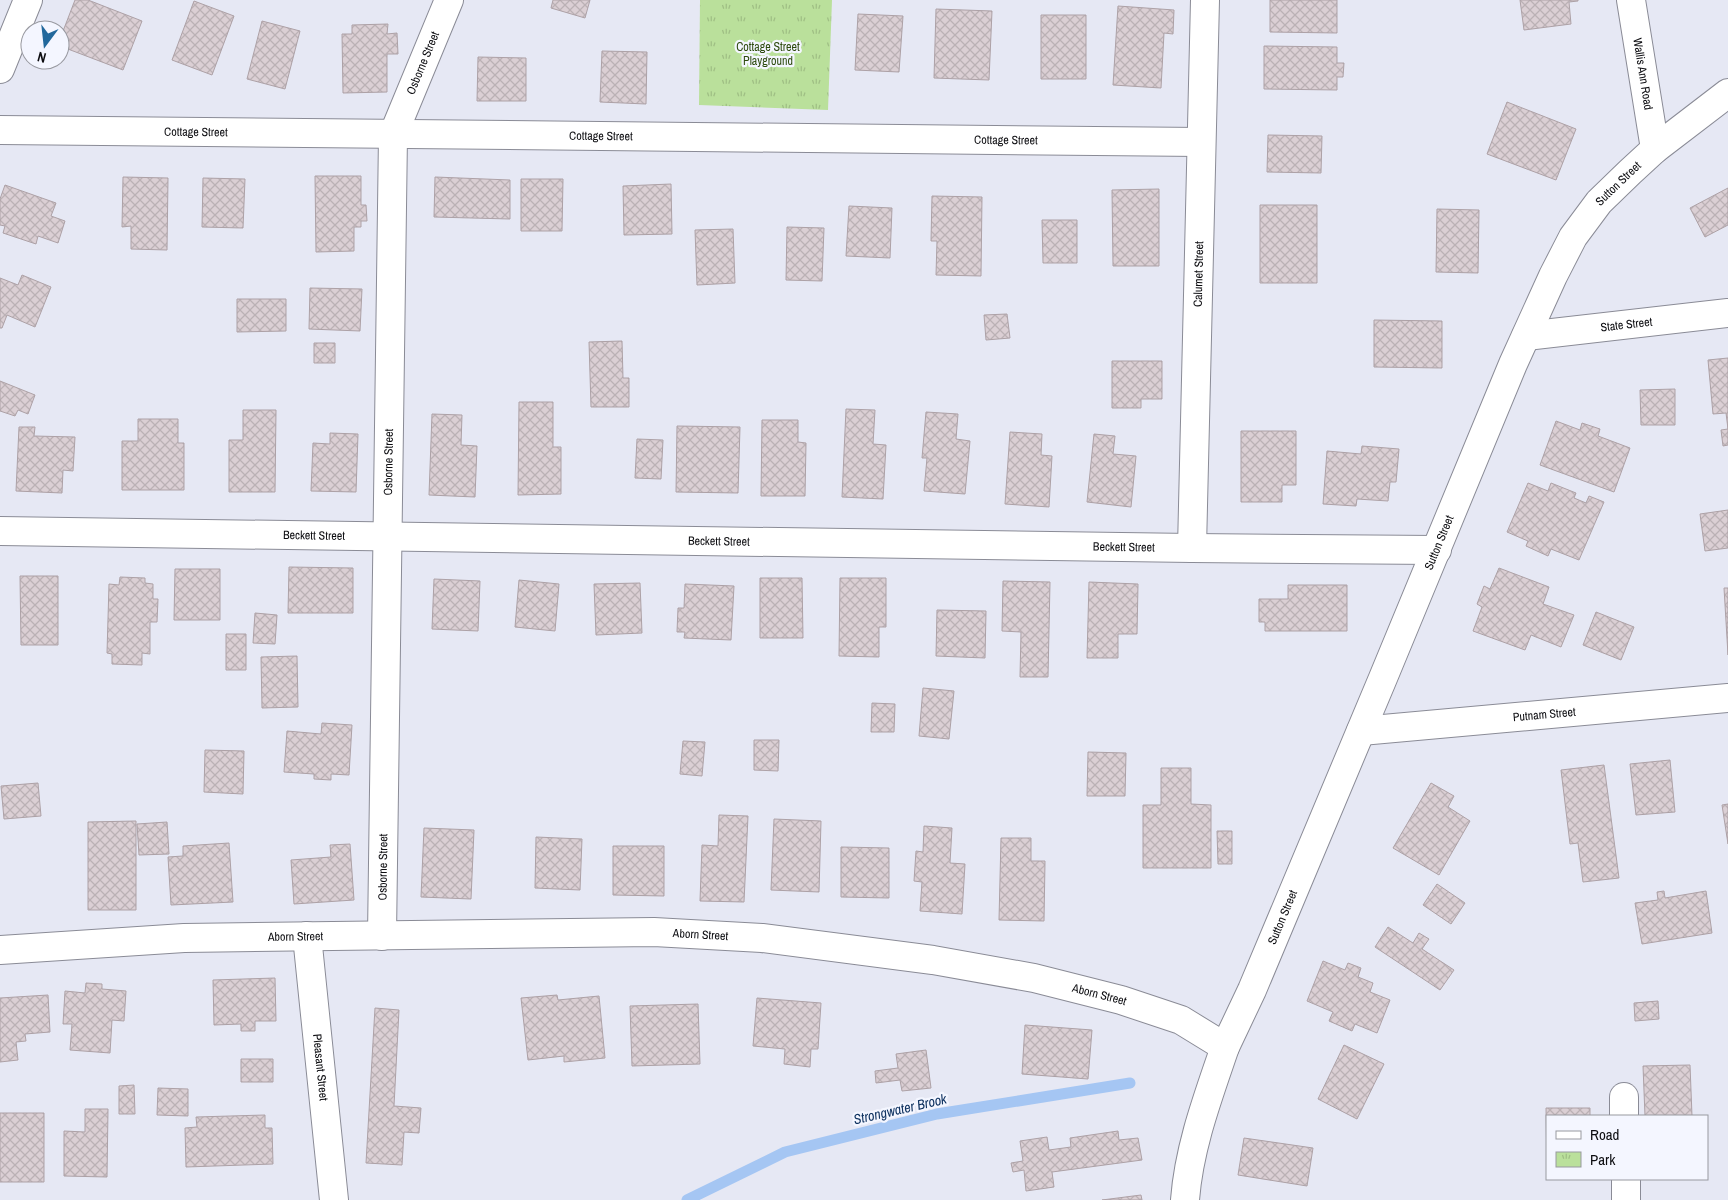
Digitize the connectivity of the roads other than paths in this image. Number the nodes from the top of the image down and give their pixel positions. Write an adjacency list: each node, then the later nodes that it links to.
1 (28, 0): 5 (street)
2 (449, 0): 8 (street, Osborne Street)
3 (1205, 0): 9 (street, Calumet Street)
4 (1631, 0): 10 (street, Wallis Ann Road)
5 (0, 69)
6 (1728, 93): 10 (street, Sutton Street)
7 (0, 130): 8 (street, Cottage Street)
8 (393, 135): 9 (street, Cottage Street); 14 (street, Osborne Street)
9 (1201, 142): 15 (street, Calumet Street)
10 (1655, 149): 12 (street, Sutton Street)
11 (1728, 313): 12 (street, State Street)
12 (1526, 336): 16 (street, Sutton Street)
13 (0, 531): 14 (street, Beckett Street)
14 (389, 537): 15 (street, Beckett Street); 20 (street, Osborne Street)
15 (1192, 548): 16 (street, Beckett Street)
16 (1437, 550): 18 (street, Sutton Street)
17 (1728, 698): 18 (street, Putnam Street)
18 (1361, 730): 22 (street, Sutton Street)
19 (307, 936): 20 (street, Aborn Street); 21 (street, Aborn Street); 24 (street, Pleasant Street)
20 (382, 936): 22 (street, Aborn Street)
21 (0, 950)
22 (1225, 1047): 25 (street)
23 (1626, 1180): 26 (street)
24 (334, 1200)
25 (1185, 1200)
26 (1626, 1200)

